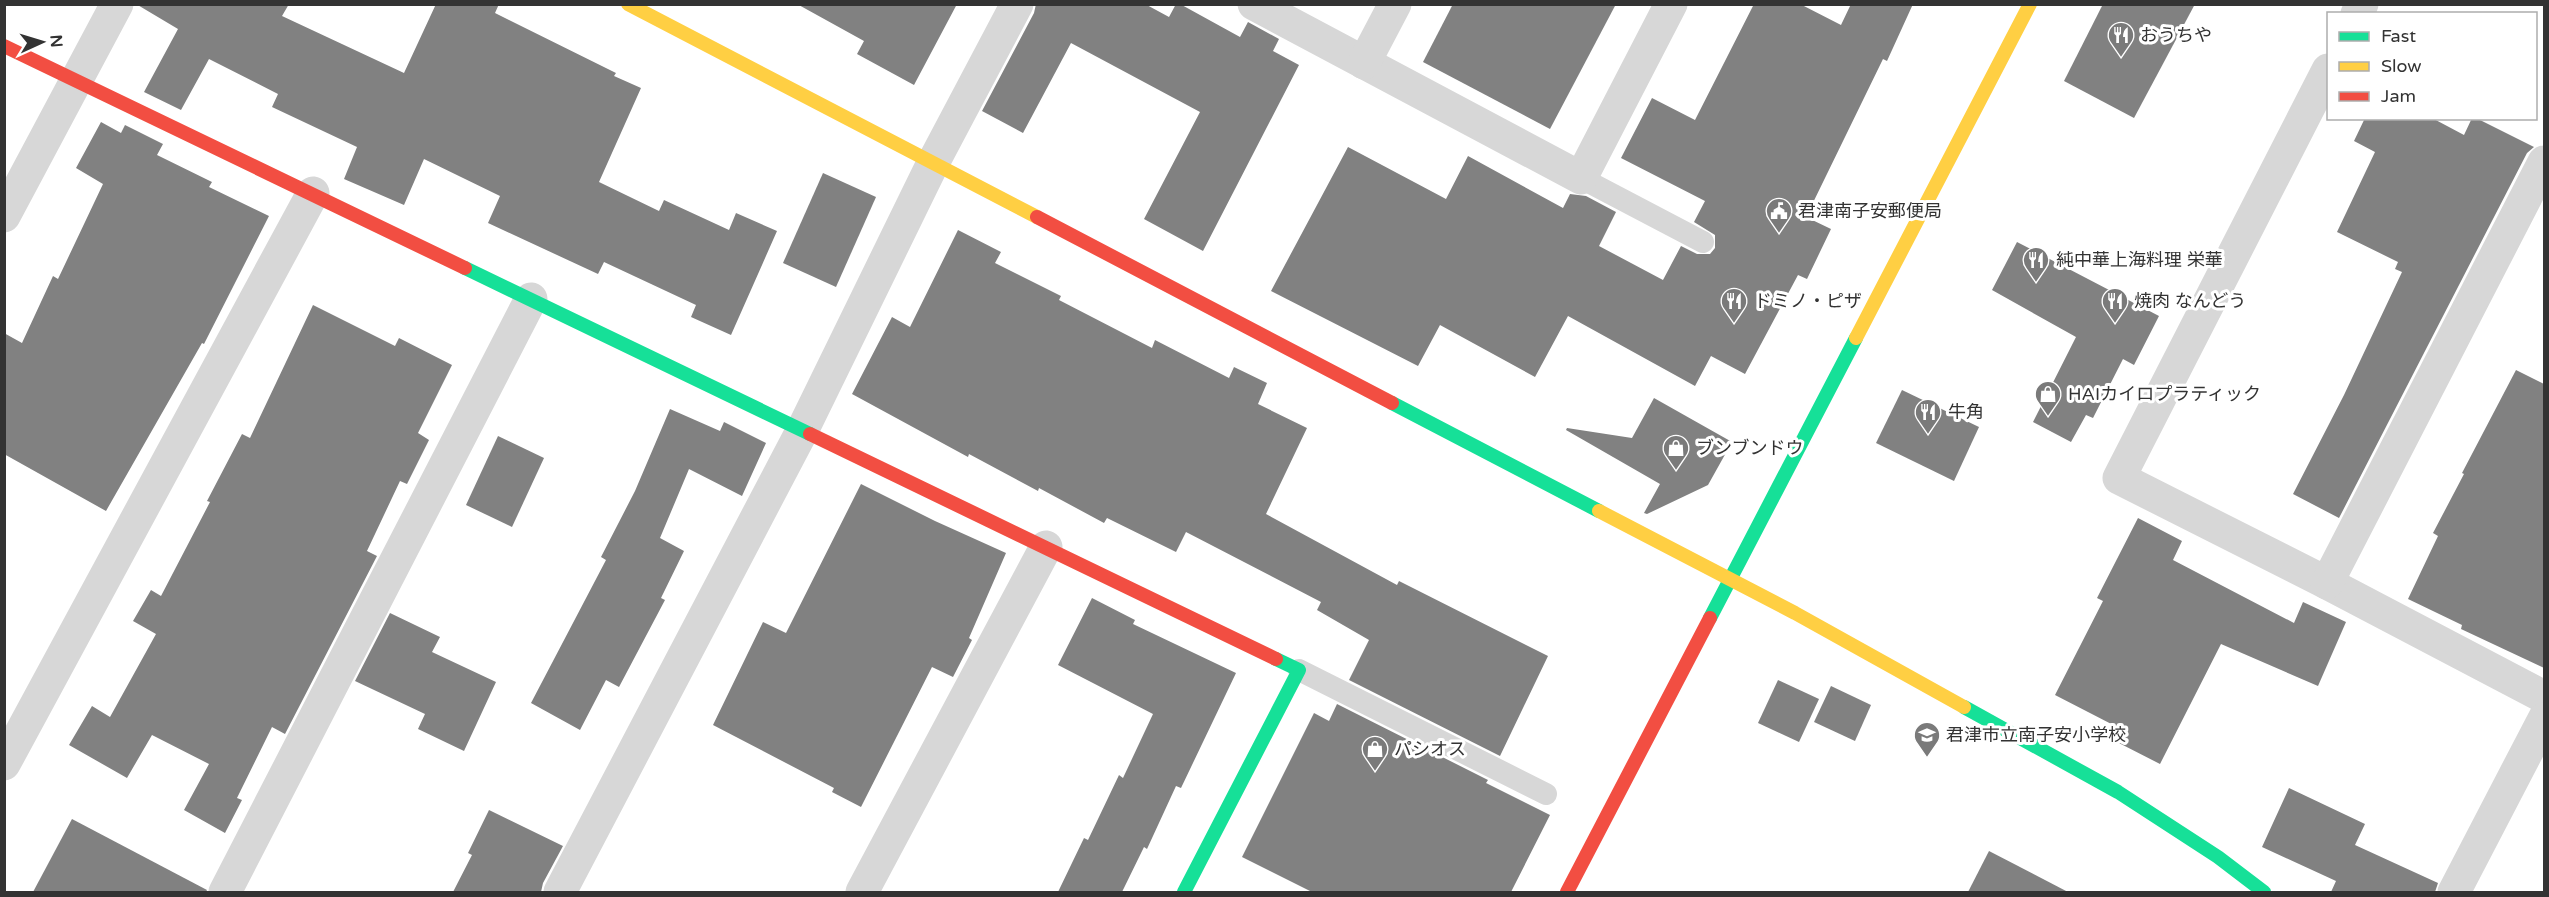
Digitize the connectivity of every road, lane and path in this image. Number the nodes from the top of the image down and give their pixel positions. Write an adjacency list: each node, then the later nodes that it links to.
1 (117, 4): 11 (street)
2 (628, 4): 13 (street)
3 (1017, 4): 13 (street)
4 (1254, 4): 9 (street)
5 (1395, 4): 9 (street)
6 (1671, 4): 14 (street)
7 (2030, 4): 21 (street)
8 (4, 46): 11 (street)
9 (1365, 63): 14 (street)
10 (2327, 72): 22 (street)
11 (76, 80): 15 (street); 16 (street)
12 (2544, 162): 22 (street)
13 (933, 163): 19 (street); 21 (street)
14 (1581, 177): 17 (lane)
15 (313, 193): 18 (street); 26 (street)
16 (4, 216)
17 (1703, 242)
18 (531, 299): 19 (street); 28 (street)
19 (802, 431): 20 (street); 29 (street)
20 (1046, 547): 23 (street); 30 (street)
21 (1729, 580): 32 (street); 33 (street)
22 (2327, 584): 24 (street)
23 (1299, 670): 27 (lane); 31 (street)
24 (2544, 697)
25 (2544, 719): 34 (street)
26 (8, 749)
27 (1546, 794)
28 (225, 892)
29 (560, 892)
30 (861, 892)
31 (1184, 892)
32 (1567, 892)
33 (2264, 892)
34 (2454, 892)

